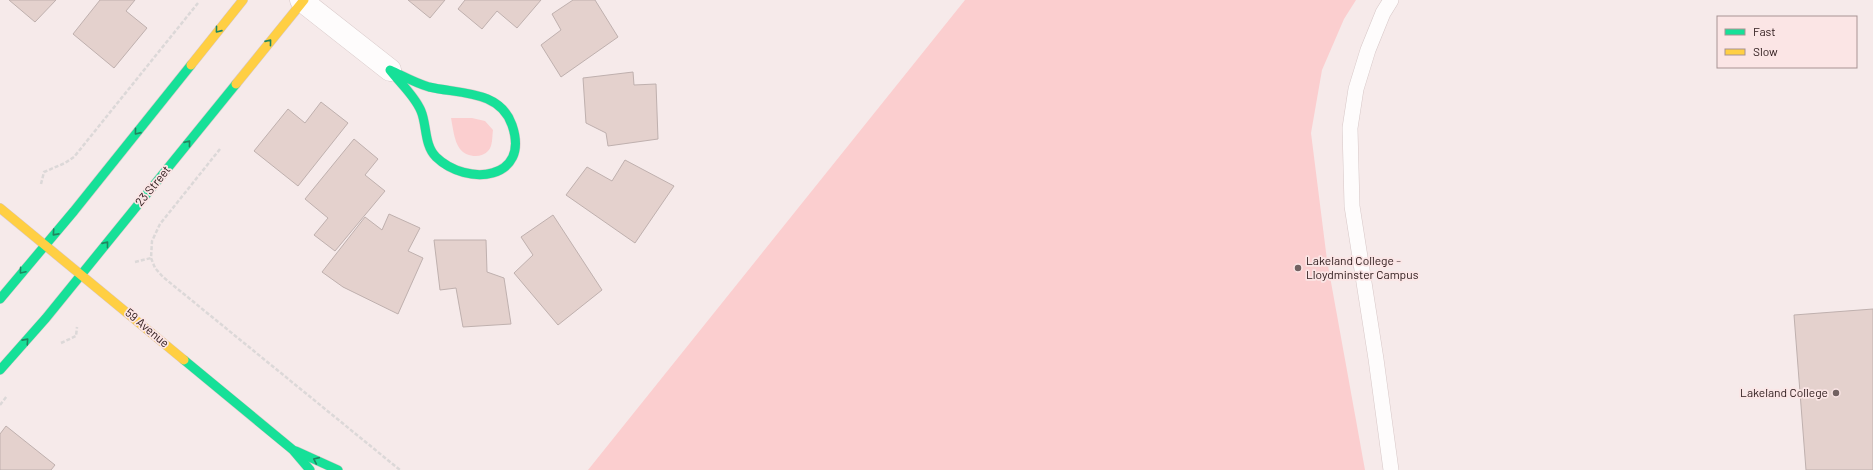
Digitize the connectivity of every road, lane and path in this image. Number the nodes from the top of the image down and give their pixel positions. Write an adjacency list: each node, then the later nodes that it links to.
1 (243, 0): 9 (street, one-way to 9)
2 (302, 0): 5 (street); 12 (street, 23 Street, one-way to 2)
3 (1391, 0): 19 (lane)
4 (198, 3): 7 (path)
5 (390, 70): 5 (street)
6 (223, 145): 10 (path)
7 (41, 184)
8 (0, 208): 9 (street, 59 Avenue)
9 (45, 244): 12 (street, 59 Avenue); 13 (street, one-way to 13)
10 (151, 258): 11 (path); 18 (path)
11 (135, 262)
12 (81, 274): 14 (street, 23 Street, one-way to 12); 15 (street, 59 Avenue)
13 (0, 299)
14 (0, 370)
15 (293, 450): 16 (street, 59 Avenue); 17 (street, 59 Avenue, one-way to 15)
16 (310, 470)
17 (338, 470)
18 (400, 470)
19 (1391, 470)

